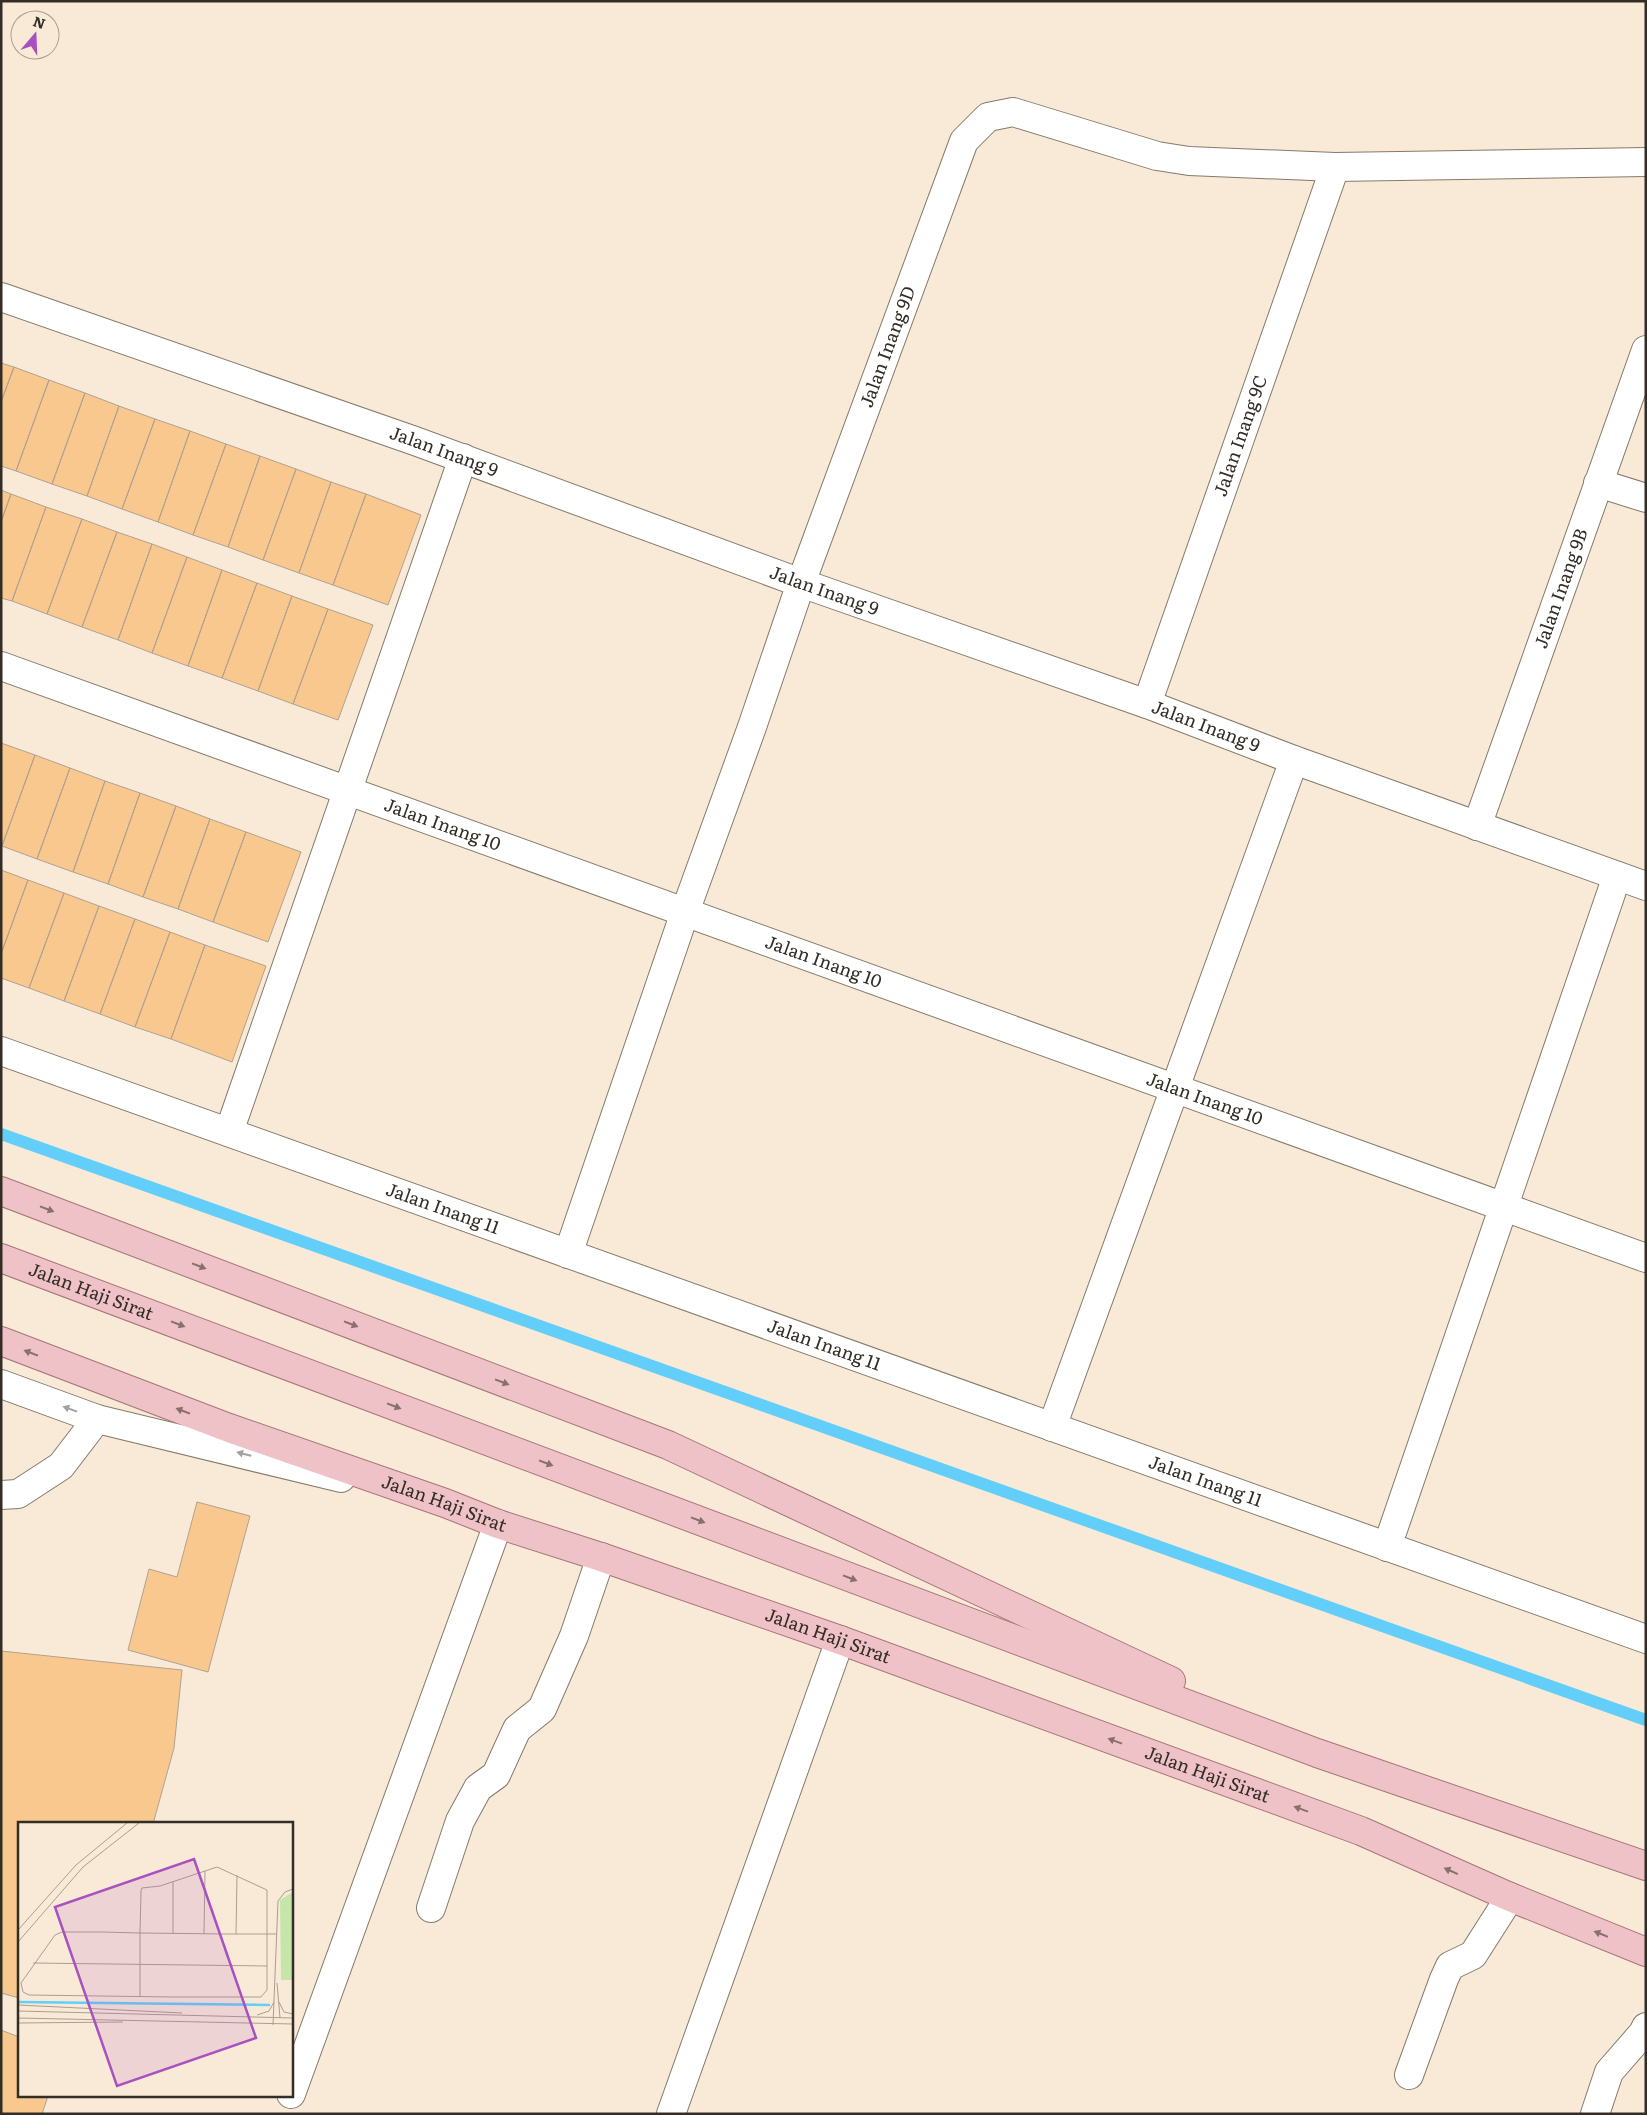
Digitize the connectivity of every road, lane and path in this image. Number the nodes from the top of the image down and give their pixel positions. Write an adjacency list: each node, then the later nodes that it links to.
1 (1646, 162): 2 (street)
2 (1335, 167): 8 (street, Jalan Inang 9D); 10 (street, Jalan Inang 9C)
3 (1, 297): 5 (street, Jalan Inang 9)
4 (1646, 350): 6 (street, Jalan Inang 9B)
5 (463, 458): 8 (street, Jalan Inang 9); 12 (street)
6 (1598, 483): 7 (street); 13 (street, Jalan Inang 9B)
7 (1646, 498)
8 (801, 583): 10 (street, Jalan Inang 9); 16 (street, Jalan Inang 9D)
9 (1, 666): 12 (street, Jalan Inang 10)
10 (1147, 704): 11 (street, Jalan Inang 9)
11 (1294, 760): 13 (street, Jalan Inang 9); 18 (street)
12 (348, 790): 16 (street, Jalan Inang 10); 19 (street)
13 (1477, 826): 14 (street, Jalan Inang 9)
14 (1616, 876): 15 (street, Jalan Inang 9); 21 (street)
15 (1646, 886)
16 (685, 912): 18 (street, Jalan Inang 10); 22 (street, Jalan Inang 9D)
17 (1, 1051): 19 (street, Jalan Inang 11)
18 (1175, 1087): 21 (street, Jalan Inang 10); 28 (street)
19 (229, 1132): 22 (street, Jalan Inang 11)
20 (1, 1191): 36 (main road, one-way to 36)
21 (1504, 1205): 24 (street, Jalan Inang 10); 32 (street)
22 (568, 1254): 28 (street, Jalan Inang 11)
23 (1, 1258): 36 (main road, Jalan Haji Sirat, one-way to 36)
24 (1646, 1258)
25 (1, 1341): 30 (main road, Jalan Haji Sirat, one-way to 25)
26 (1, 1384): 27 (street, one-way to 26)
27 (97, 1419): 29 (street); 30 (street, one-way to 27)
28 (1052, 1427): 32 (street, Jalan Inang 11)
29 (1, 1495)
30 (445, 1503): 31 (main road, Jalan Haji Sirat)
31 (498, 1524): 33 (main road, Jalan Haji Sirat); 44 (street)
32 (1387, 1547): 34 (street, Jalan Inang 11)
33 (602, 1556): 35 (main road, Jalan Haji Sirat); 40 (street)
34 (1646, 1639)
35 (840, 1640): 39 (main road, Jalan Haji Sirat, one-way to 35); 47 (street)
36 (1317, 1753): 37 (main road, Jalan Haji Sirat)
37 (1633, 1859): 38 (main road, Jalan Haji Sirat)
38 (1646, 1866)
39 (1510, 1897): 41 (main road, Jalan Haji Sirat, one-way to 39); 43 (street)
40 (431, 1908)
41 (1646, 1952)
42 (1646, 2027): 48 (street)
43 (1409, 2075)
44 (292, 2092)
45 (290, 2098): 46 (street)
46 (284, 2114)
47 (671, 2114)
48 (1595, 2114)

